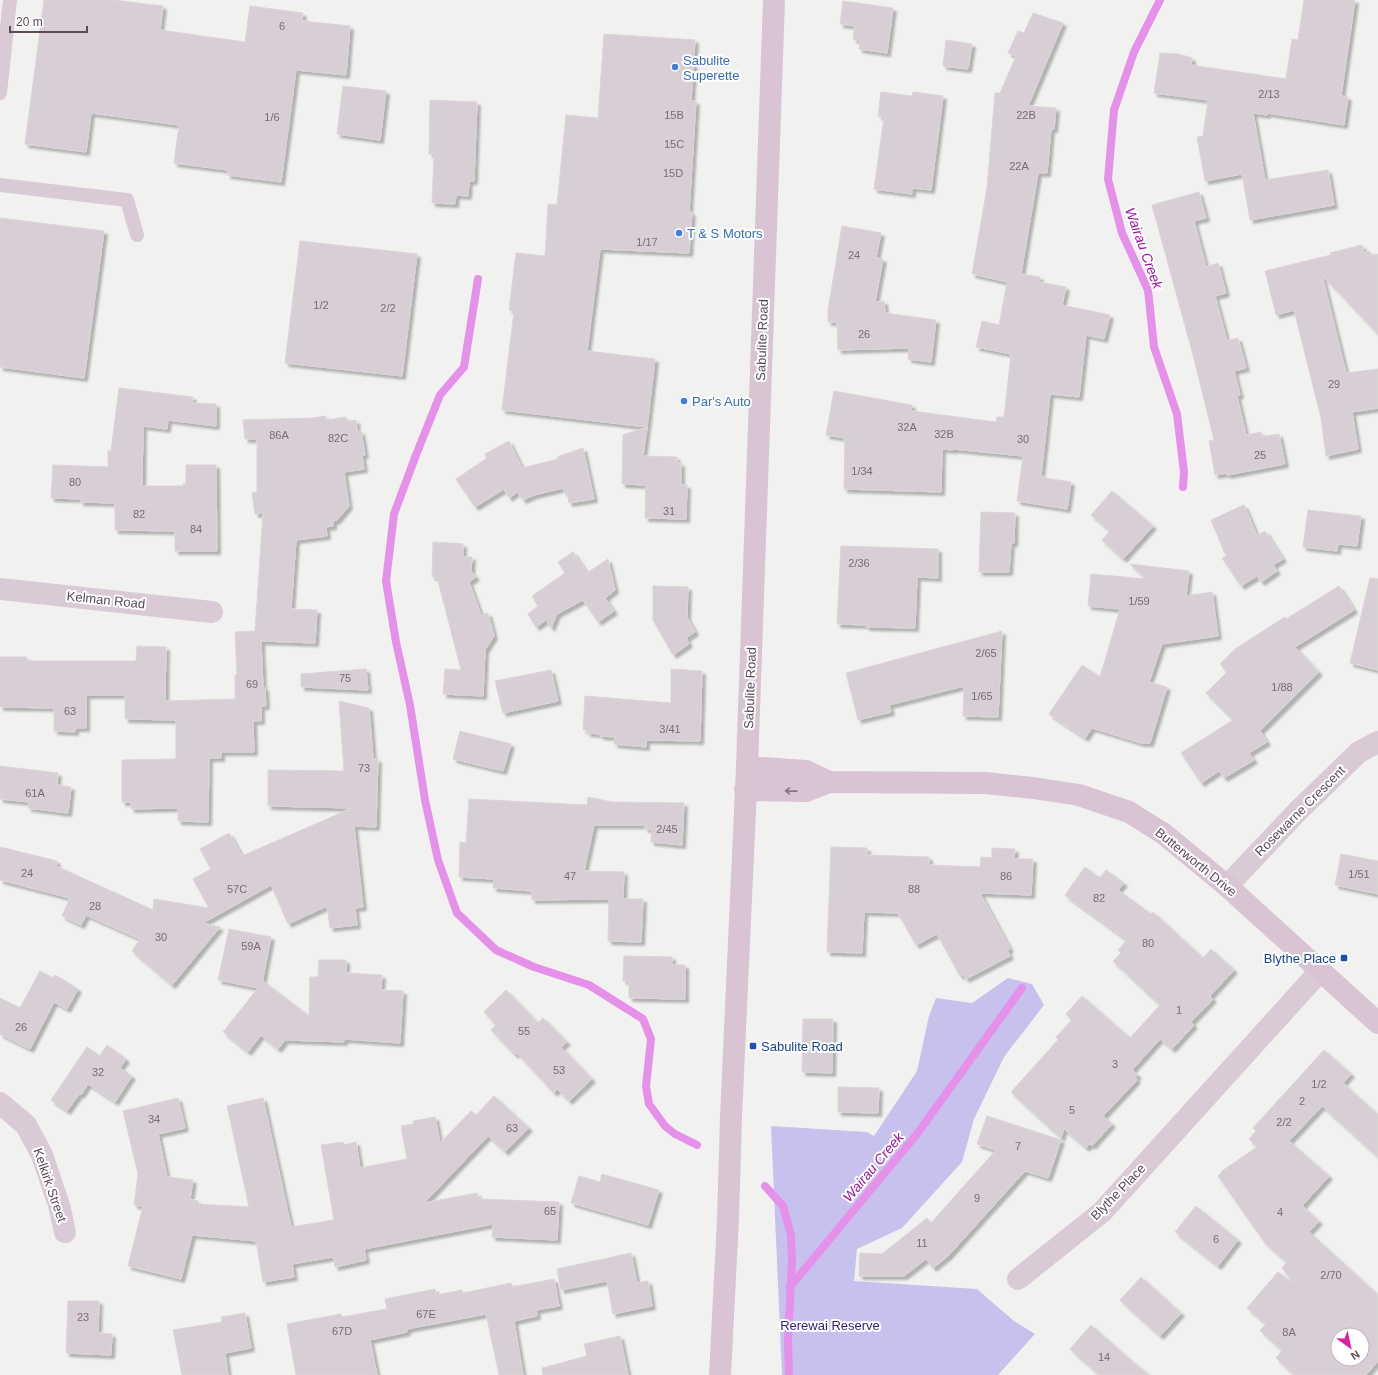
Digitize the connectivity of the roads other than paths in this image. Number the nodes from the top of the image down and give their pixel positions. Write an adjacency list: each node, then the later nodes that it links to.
1 (10, 0): 3 (lane)
2 (774, 0): 9 (street, Sabulite Road)
3 (0, 93)
4 (0, 185): 5 (lane)
5 (137, 235)
6 (0, 589): 7 (street, Kelman Road)
7 (212, 612)
8 (1378, 742): 12 (street, Rosewarne Crescent)
9 (747, 767): 10 (street, Butterworth Drive); 11 (street, Sabulite Road)
10 (829, 782): 11 (street, Butterworth Drive, one-way to 11); 12 (street, Butterworth Drive)
11 (745, 790): 18 (street, Sabulite Road)
12 (1227, 886): 13 (street, Butterworth Drive)
13 (1321, 970): 14 (street, Butterworth Drive); 17 (street, Blythe Place)
14 (1378, 1022)
15 (0, 1103): 16 (street, Kelkirk Street)
16 (65, 1232)
17 (1018, 1279)
18 (720, 1375)

